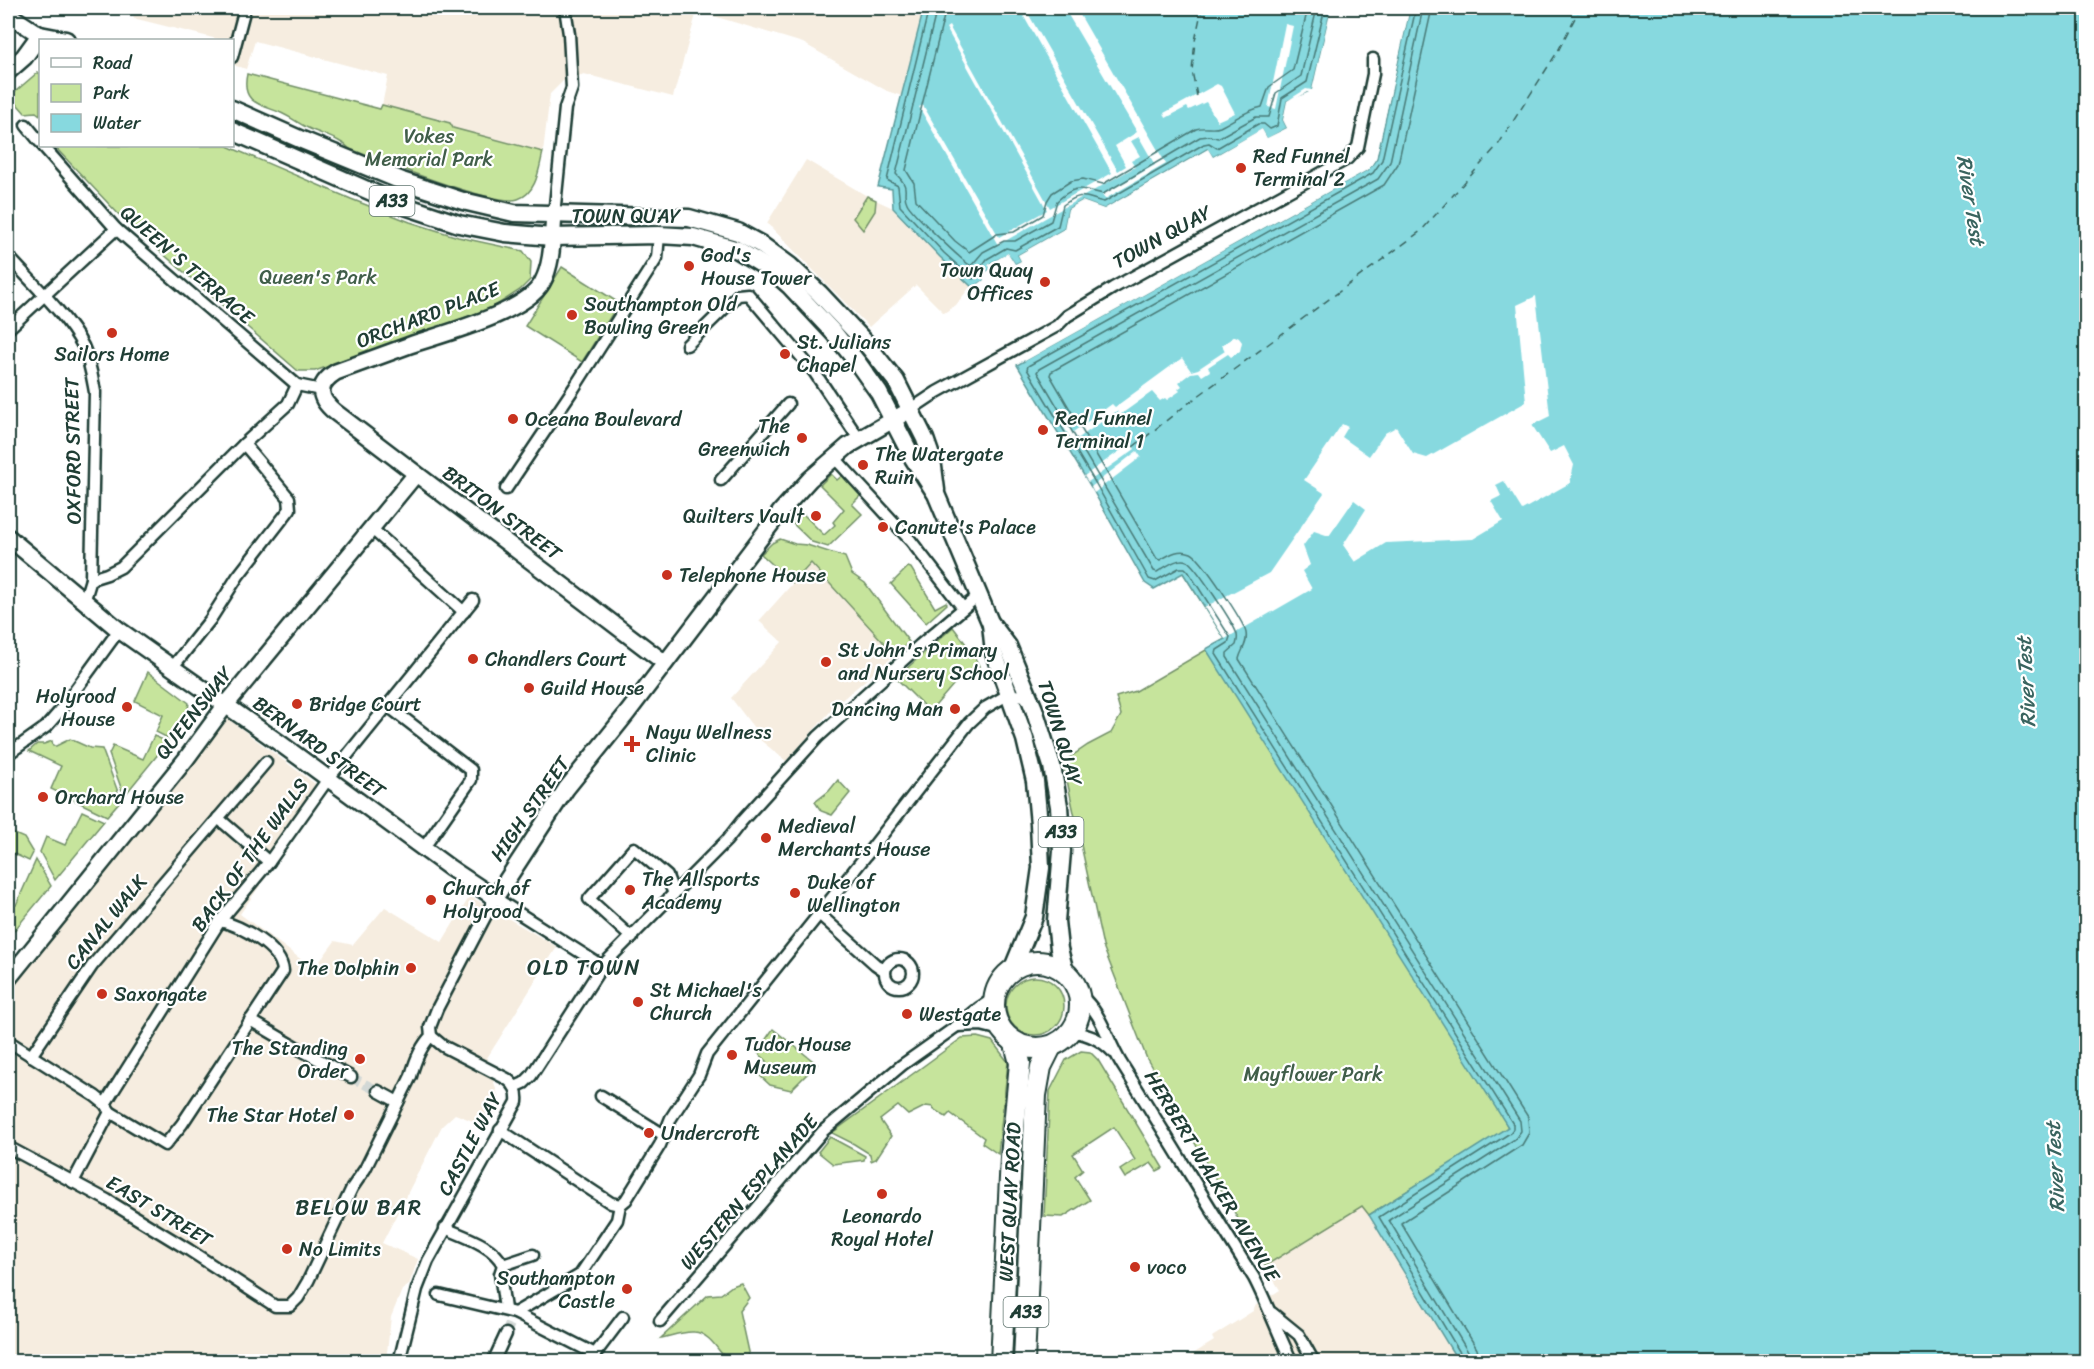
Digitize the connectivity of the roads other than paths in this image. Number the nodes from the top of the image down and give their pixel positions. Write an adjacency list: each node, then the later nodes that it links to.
1 (565, 8): 14 (street)
2 (246, 9): 6 (street)
3 (8, 14): 4 (street)
4 (43, 38)
5 (39, 42): 8 (main road)
6 (234, 50)
7 (1373, 59): 25 (street, TOWN QUAY)
8 (8, 71)
9 (234, 110): 14 (main road, A33)
10 (26, 125): 12 (street)
11 (235, 130): 17 (main road, A33)
12 (39, 141)
13 (45, 147): 15 (street, QUEEN'S TERRACE)
14 (554, 215): 17 (street, ORCHARD PLACE); 25 (main road, TOWN QUAY / A33)
15 (116, 229): 19 (street); 22 (street, QUEEN'S TERRACE)
16 (658, 235): 17 (main road, TOWN QUAY / A33); 26 (main road, TOWN QUAY / A33); 32 (street)
17 (552, 237): 23 (street, ORCHARD PLACE)
18 (8, 256): 19 (street, OXFORD STREET)
19 (43, 296): 20 (street); 36 (street, OXFORD STREET)
20 (8, 329)
21 (687, 345): 27 (street)
22 (297, 385): 23 (street, QUEEN'S TERRACE); 28 (street)
23 (321, 390): 30 (street, BRITON STREET)
24 (788, 404): 31 (street)
25 (910, 410): 26 (street, HIGH STREET); 33 (main road, TOWN QUAY / A33)
26 (892, 420): 27 (street, HIGH STREET); 33 (main road, TOWN QUAY / A33)
27 (859, 439): 29 (street, HIGH STREET)
28 (244, 444): 36 (street); 45 (street)
29 (834, 457): 40 (street); 44 (street, HIGH STREET)
30 (416, 474): 34 (street, QUEENSWAY); 44 (street, BRITON STREET)
31 (721, 480)
32 (506, 489)
33 (936, 494): 37 (main road, TOWN QUAY / A33)
34 (371, 528): 41 (street); 48 (street, QUEENSWAY)
35 (8, 537): 39 (street, BERNARD STREET)
36 (91, 579): 39 (street, OXFORD STREET)
37 (979, 595): 40 (street, CASTLE WAY); 42 (main road, TOWN QUAY / A33)
38 (474, 600): 41 (street, BACK OF THE WALLS)
39 (84, 602): 43 (street, BERNARD STREET)
40 (963, 608): 56 (street, CASTLE WAY)
41 (464, 612): 49 (street, BACK OF THE WALLS)
42 (990, 622): 46 (main road, TOWN QUAY / A33); 47 (main road, TOWN QUAY / A33)
43 (119, 630): 45 (street, BERNARD STREET); 50 (street)
44 (665, 663): 57 (street, HIGH STREET)
45 (172, 668): 48 (street, BERNARD STREET)
46 (1011, 695): 47 (street); 58 (street); 62 (main road, TOWN QUAY / A33)
47 (1028, 696): 64 (main road, TOWN QUAY / A33)
48 (225, 706): 52 (street, BERNARD STREET); 65 (street, QUEENSWAY)
49 (388, 706): 52 (street, BACK OF THE WALLS); 54 (street)
50 (9, 750)
51 (266, 762): 53 (street, CANAL WALK)
52 (328, 779): 54 (street, BERNARD STREET); 55 (street, BACK OF THE WALLS)
53 (218, 818): 55 (street); 76 (street, CANAL WALK)
54 (423, 849): 57 (street, BERNARD STREET)
55 (268, 862): 59 (street, BACK OF THE WALLS)
56 (674, 894): 60 (street, CASTLE WAY); 60 (street)
57 (495, 898): 61 (street); 72 (street, HIGH STREET)
58 (818, 914): 63 (street); 85 (street)
59 (220, 921): 68 (street); 83 (street, BACK OF THE WALLS)
60 (632, 938): 61 (street, CASTLE WAY)
61 (602, 966): 79 (street, CASTLE WAY)
62 (1013, 968): 64 (highway); 67 (highway)
63 (885, 971)
64 (1065, 972): 66 (highway)
65 (8, 979)
66 (1079, 993): 71 (highway); 77 (street, HERBERT WALKER AVENUE)
67 (993, 999): 69 (street, WESTERN ESPLANADE); 70 (highway)
68 (250, 1020): 78 (street); 83 (street)
69 (957, 1026): 70 (street); 97 (street, WESTERN ESPLANADE)
70 (1001, 1030): 74 (highway)
71 (1072, 1031): 75 (highway); 77 (street, HERBERT WALKER AVENUE)
72 (430, 1036): 79 (street); 82 (street, HIGH STREET)
73 (8, 1041): 76 (street)
74 (1015, 1044): 75 (highway); 102 (highway, WEST QUAY ROAD / A33)
75 (1051, 1047): 103 (highway, WEST QUAY ROAD / A33)
76 (31, 1056): 83 (street)
77 (1119, 1059): 94 (street, HERBERT WALKER AVENUE)
78 (351, 1077)
79 (515, 1087): 84 (street, CASTLE WAY)
80 (378, 1092): 82 (street)
81 (600, 1096): 85 (street)
82 (398, 1102): 93 (street, HIGH STREET)
83 (107, 1108): 87 (street, BACK OF THE WALLS)
84 (500, 1130): 88 (street); 89 (street, CASTLE WAY)
85 (664, 1135): 88 (street)
86 (8, 1147): 87 (street, EAST STREET)
87 (73, 1182): 93 (street, EAST STREET)
88 (620, 1205): 95 (street)
89 (445, 1228): 91 (street); 100 (street, CASTLE WAY)
90 (533, 1255): 91 (street)
91 (503, 1265): 95 (street)
92 (439, 1295): 95 (street)
93 (290, 1306)
94 (1272, 1313): 104 (street, HERBERT WALKER AVENUE); 105 (street, HERBERT WALKER AVENUE)
95 (511, 1314): 99 (street)
96 (622, 1317): 99 (street)
97 (660, 1321)
98 (506, 1334): 101 (street)
99 (589, 1358)
100 (399, 1362)
101 (493, 1362)
102 (1001, 1362)
103 (1024, 1362)
104 (1292, 1362)
105 (1314, 1362)

